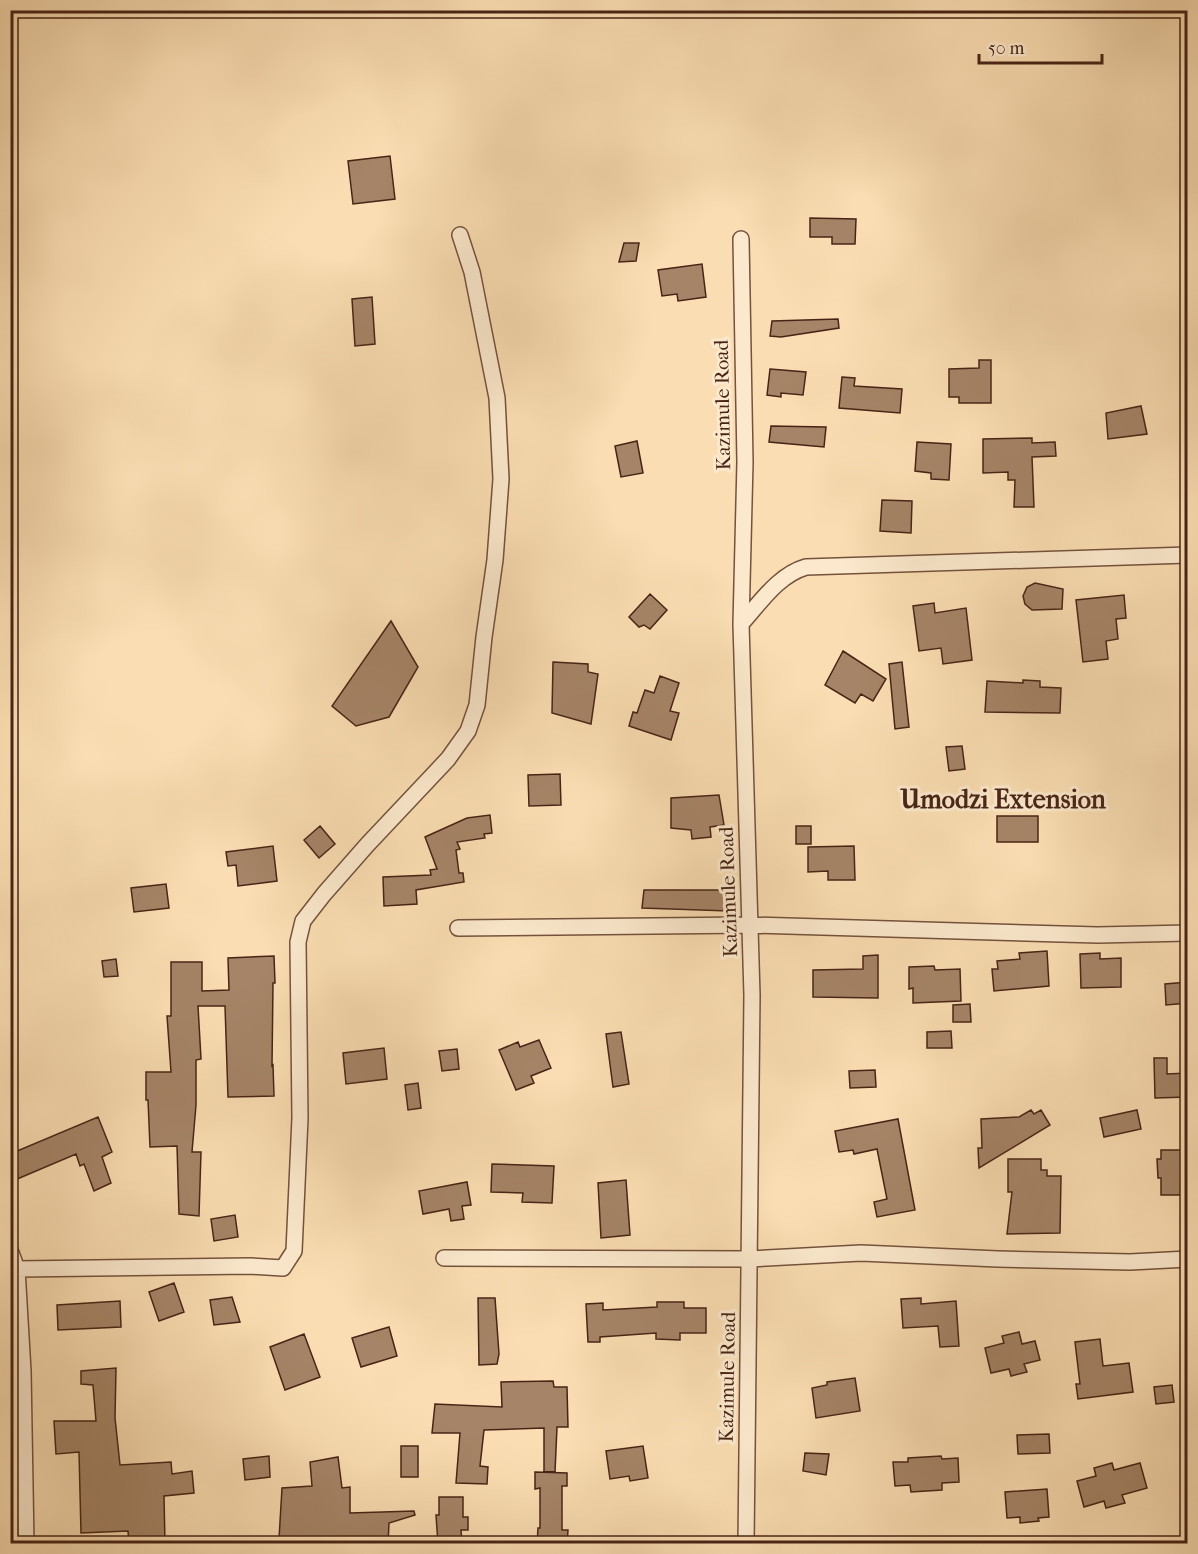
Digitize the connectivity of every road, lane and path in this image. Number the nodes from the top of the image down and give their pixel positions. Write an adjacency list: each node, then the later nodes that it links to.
1 (460, 235): 12 (street)
2 (741, 239): 4 (street, Kazimule Road)
3 (1188, 555): 4 (street)
4 (741, 624): 5 (street, Kazimule Road)
5 (750, 925): 6 (street); 7 (street); 10 (street, Kazimule Road)
6 (458, 928)
7 (1188, 933)
8 (10, 1250): 12 (street)
9 (444, 1258): 10 (street)
10 (750, 1258): 11 (street); 14 (street, Kazimule Road)
11 (1188, 1259)
12 (16, 1269): 13 (street)
13 (26, 1544)
14 (746, 1544)

